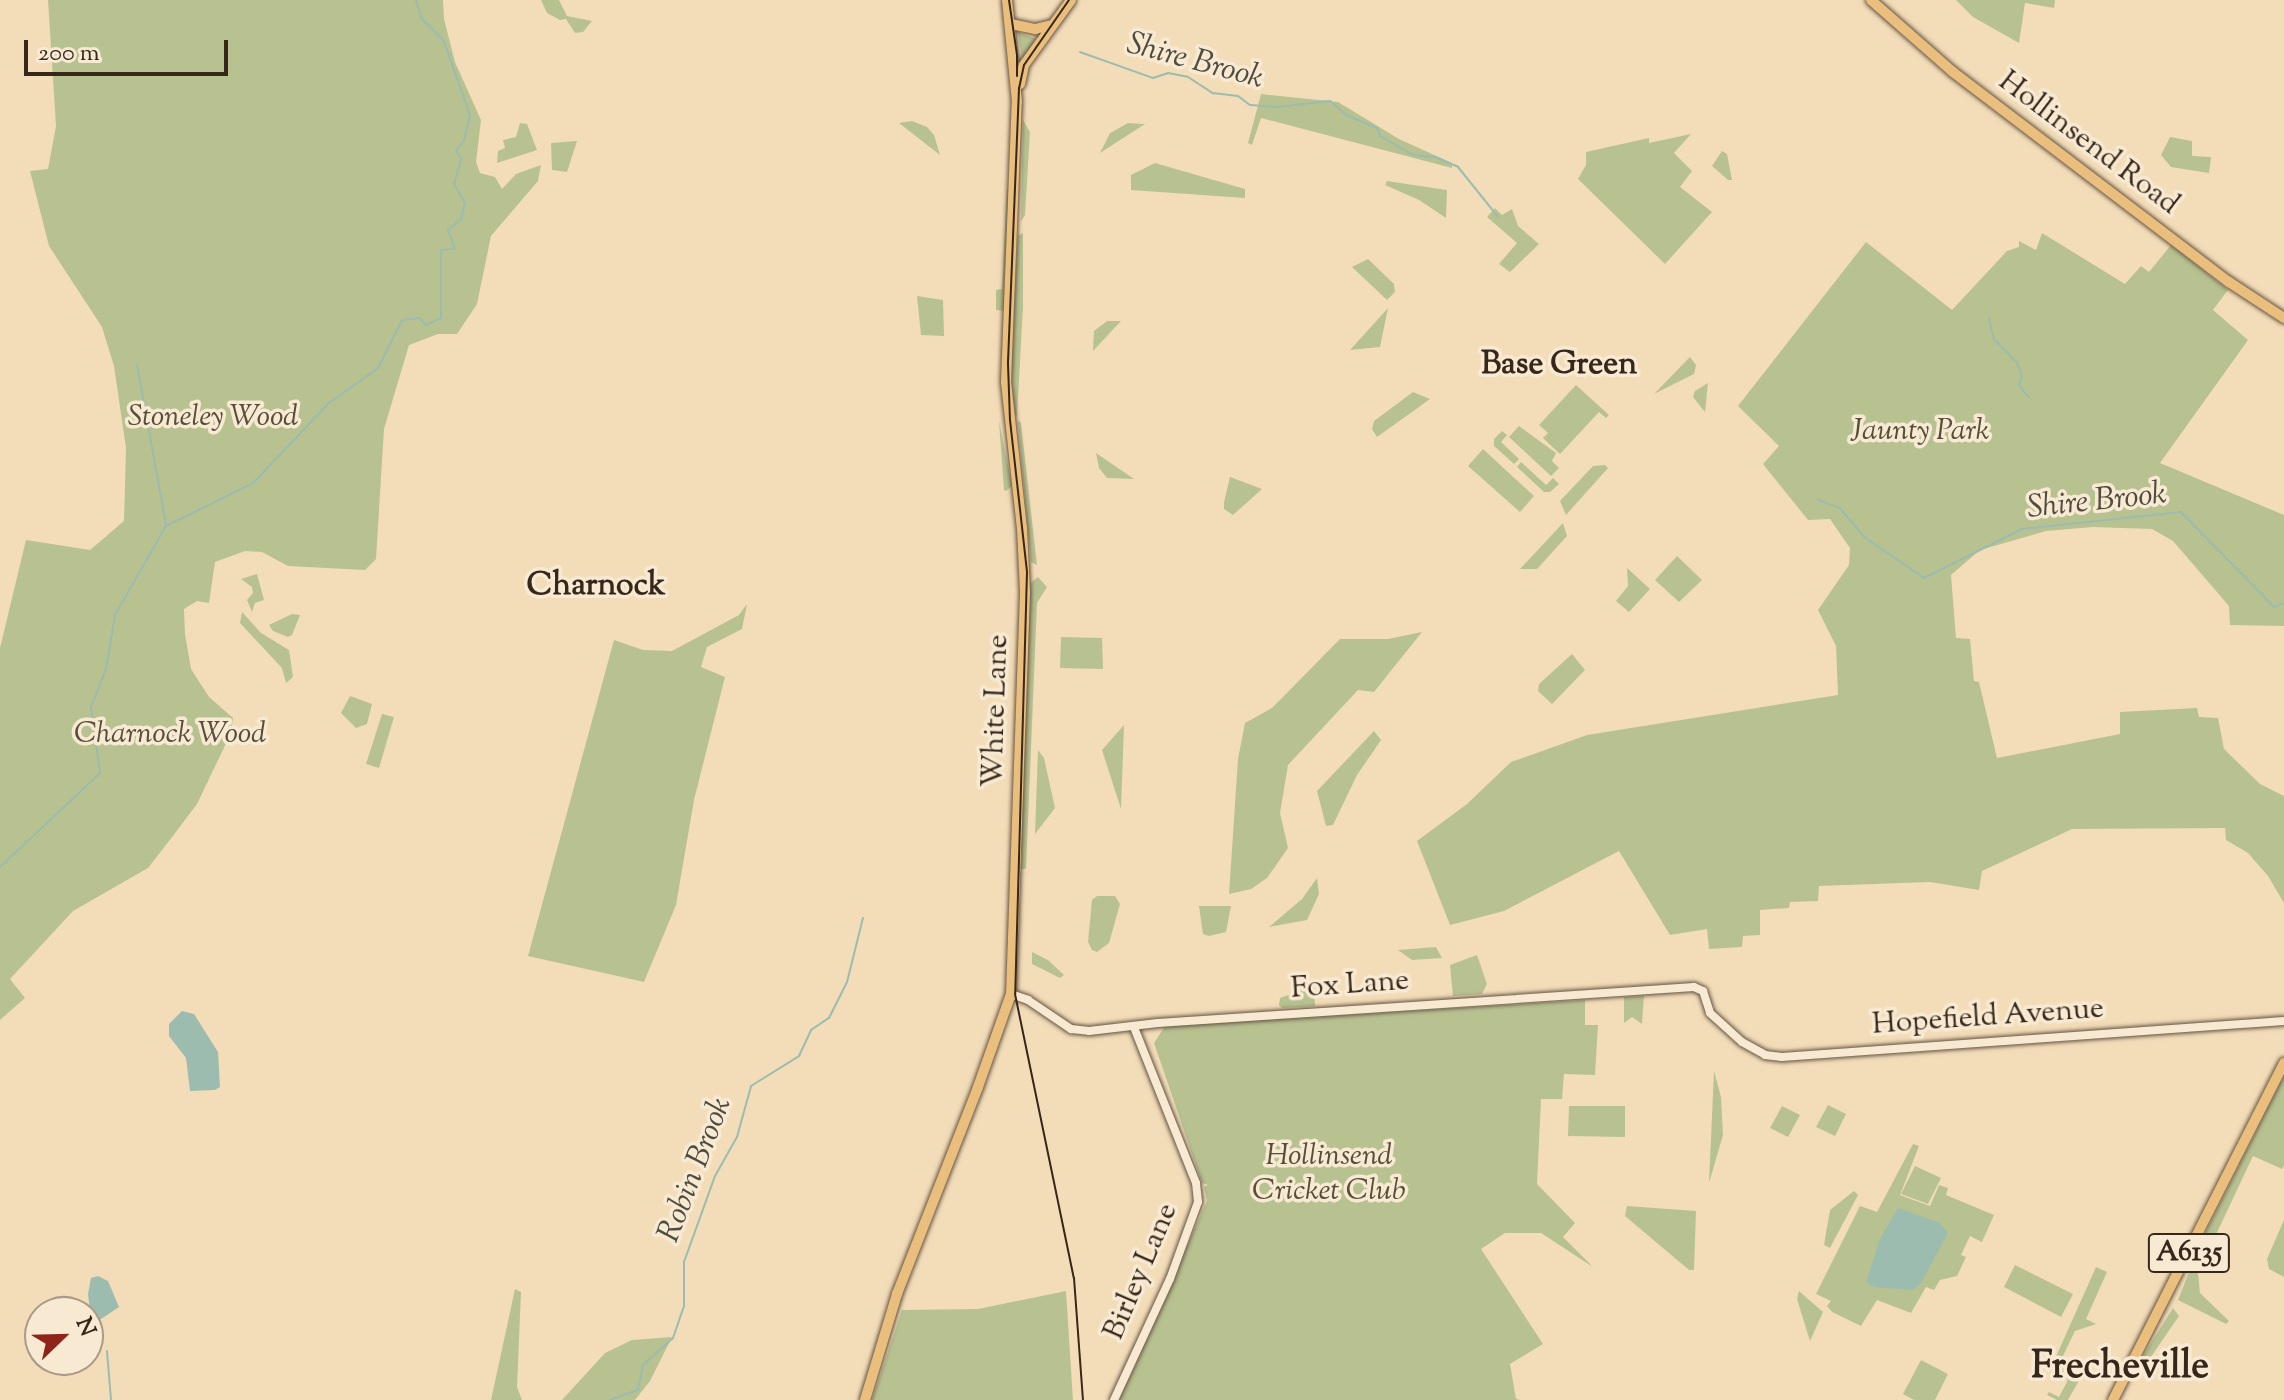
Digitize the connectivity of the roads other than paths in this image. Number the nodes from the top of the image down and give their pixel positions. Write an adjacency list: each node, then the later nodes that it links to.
1 (1007, 0): 4 (main road, White Lane)
2 (1071, 0): 5 (main road)
3 (1871, 0): 7 (main road, Hollinsend Road)
4 (1011, 24): 5 (main road); 6 (main road, White Lane)
5 (1052, 25): 6 (main road)
6 (1017, 102): 9 (main road, White Lane)
7 (2284, 318)
8 (1703, 991): 10 (street, Hopefield Avenue); 11 (street, Fox Lane)
9 (1011, 994): 11 (street, Fox Lane); 13 (main road, White Lane)
10 (2284, 1021)
11 (1134, 1027): 14 (street, Birley Lane)
12 (2284, 1063): 15 (main road, A6135)
13 (865, 1400)
14 (1114, 1400)
15 (2113, 1400)

